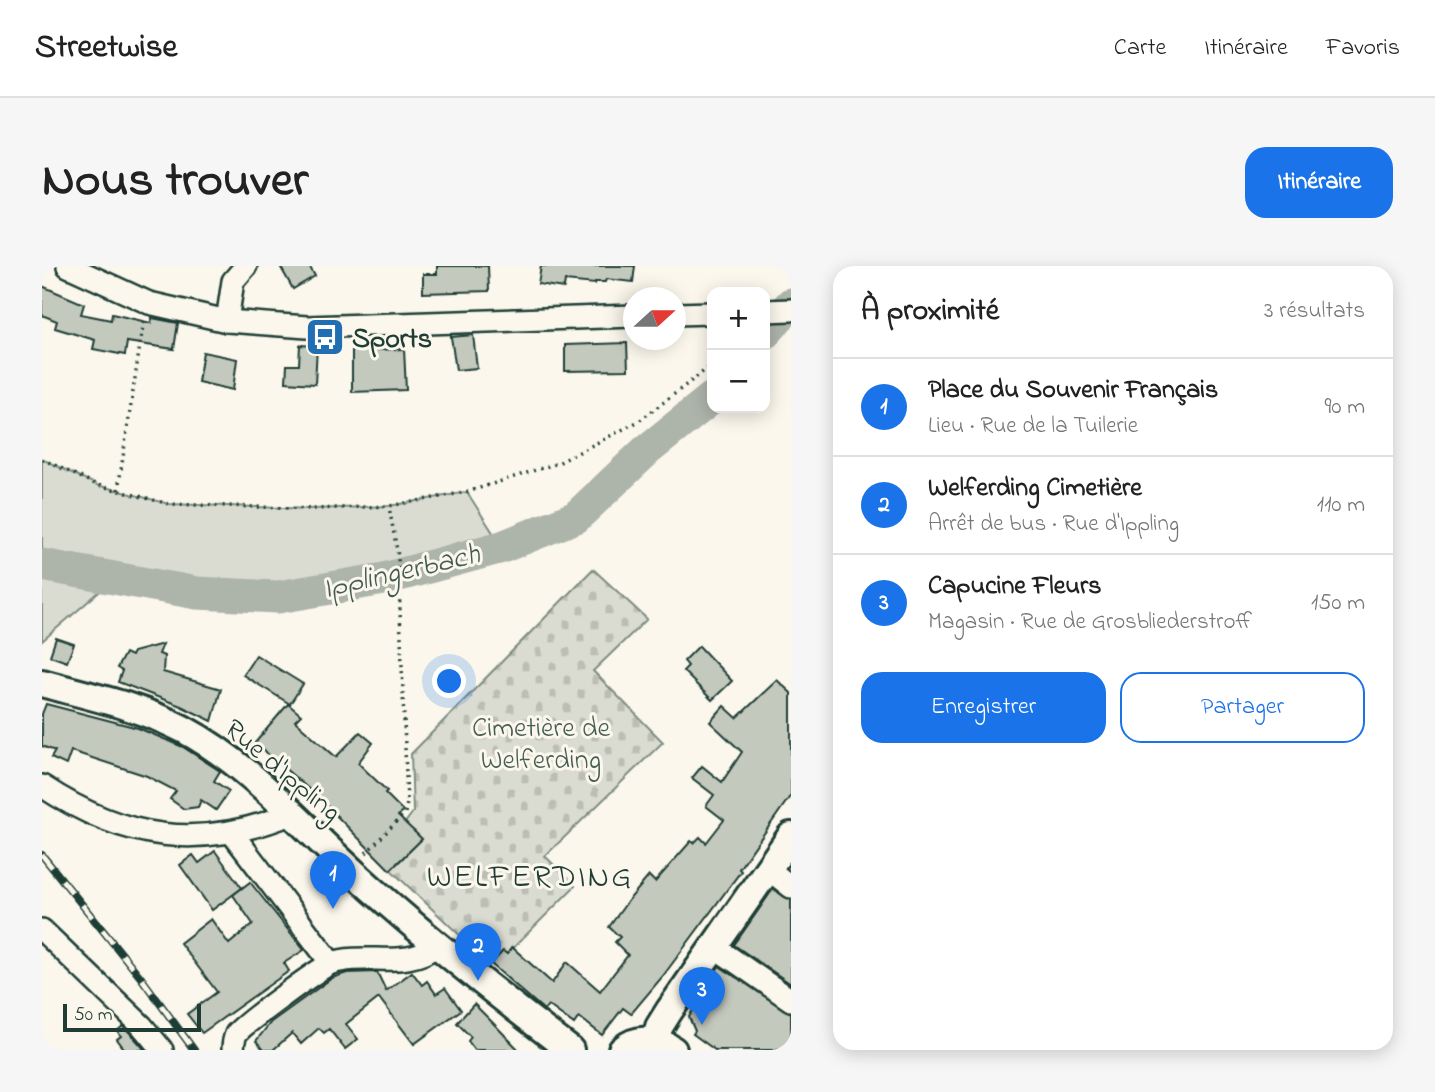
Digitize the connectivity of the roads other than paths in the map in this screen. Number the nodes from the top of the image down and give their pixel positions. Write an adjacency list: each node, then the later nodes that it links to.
1 (68, 266): 8 (street)
2 (246, 266): 8 (street)
3 (791, 310): 4 (street)
4 (770, 311)
5 (707, 313): 6 (street)
6 (686, 314)
7 (623, 316): 8 (street)
8 (227, 321)
9 (48, 686): 11 (main road, Rue d'Ippling)
10 (42, 787): 12 (street)
11 (293, 813): 12 (street); 17 (main road, Rue d'Ippling)
12 (232, 833): 19 (street)
13 (791, 836): 14 (main road)
14 (767, 868): 15 (street); 18 (main road)
15 (791, 887)
16 (42, 930): 22 (street)
17 (437, 945): 19 (street); 24 (main road, Rue d'Ippling)
18 (713, 946): 20 (street); 21 (main road)
19 (331, 963): 23 (street)
20 (791, 1000)
21 (665, 1046): 25 (main road)
22 (162, 1050)
23 (233, 1050)
24 (570, 1050)
25 (622, 1050)

